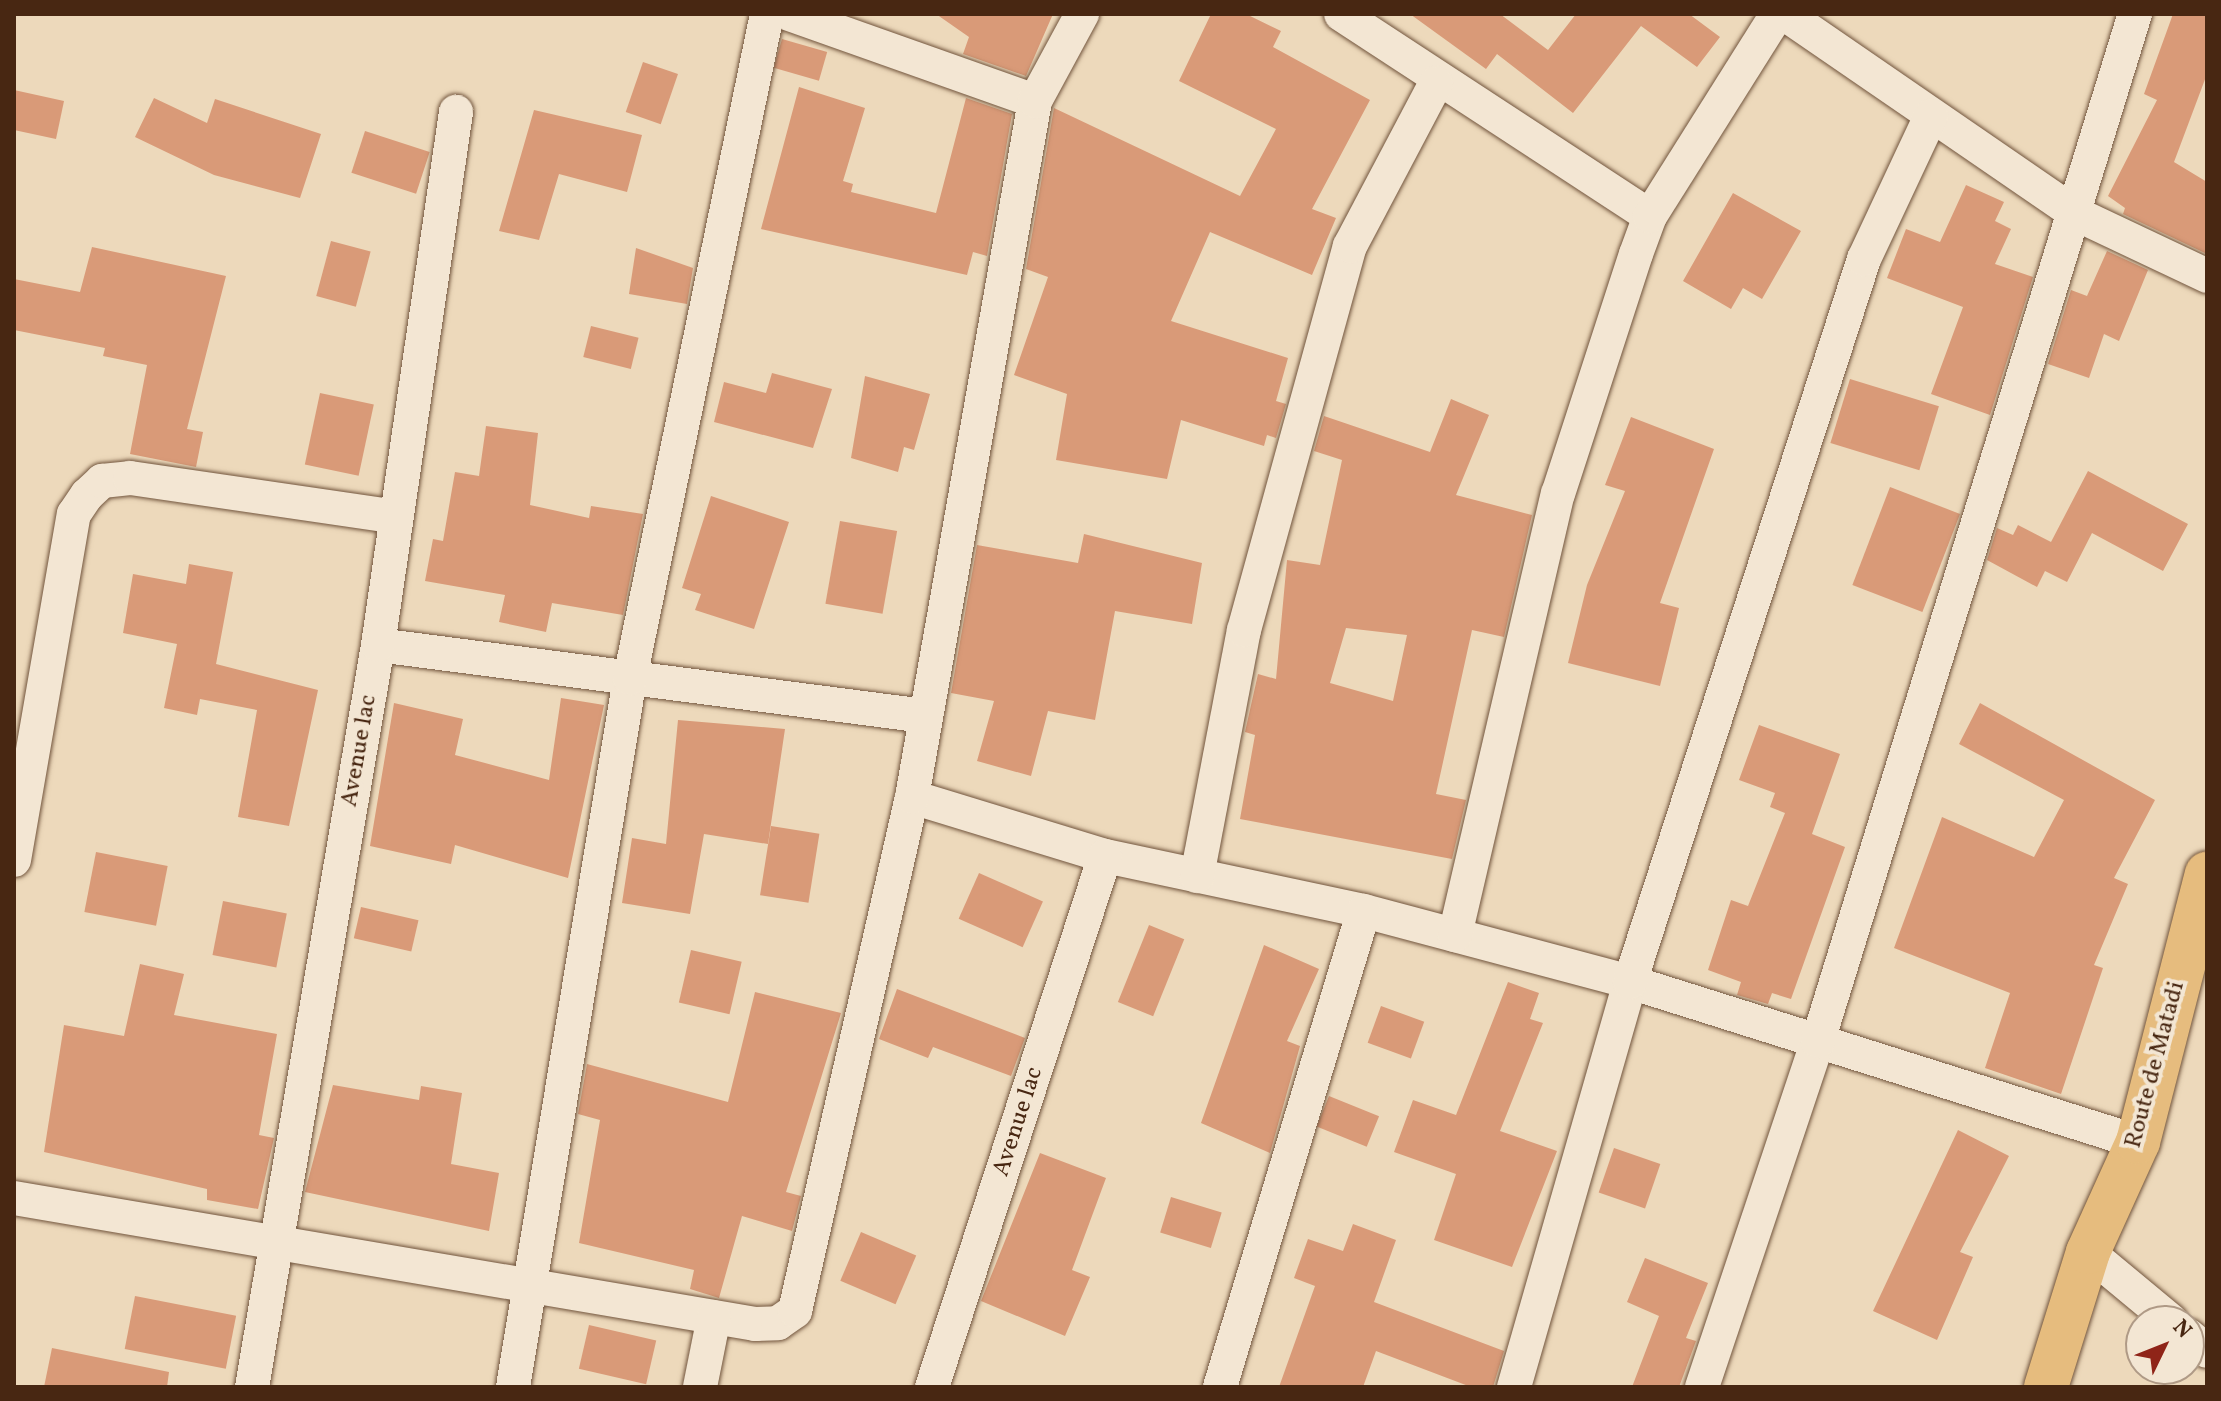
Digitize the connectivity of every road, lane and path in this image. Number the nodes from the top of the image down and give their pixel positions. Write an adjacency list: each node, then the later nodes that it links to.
1 (767, 14): 17 (street)
2 (789, 14): 9 (street)
3 (1082, 14): 9 (street)
4 (1341, 14): 8 (street)
5 (1777, 14): 13 (street)
6 (1785, 14): 11 (street)
7 (2135, 14): 12 (street)
8 (1436, 83): 13 (street); 23 (street)
9 (1035, 101): 18 (street)
10 (456, 112): 15 (street, Avenue lac)
11 (1931, 116): 12 (street); 26 (street)
12 (2076, 214): 14 (street); 27 (street)
13 (1650, 216): 25 (street)
14 (2207, 276)
15 (396, 517): 16 (street, Avenue lac); 21 (street)
16 (378, 645): 17 (street); 30 (street, Avenue lac)
17 (630, 678): 18 (street); 32 (street)
18 (925, 716): 19 (street)
19 (912, 797): 20 (street); 34 (street)
20 (1105, 856): 23 (street); 38 (street, Avenue lac)
21 (14, 860)
22 (2207, 874): 28 (main road, Route de Matadi)
23 (1197, 876): 24 (street)
24 (1364, 911): 25 (street); 39 (street)
25 (1455, 935): 26 (street)
26 (1630, 982): 27 (street); 40 (street)
27 (1818, 1041): 28 (street); 41 (street)
28 (2138, 1142): 31 (main road, Route de Matadi)
29 (14, 1198): 30 (street)
30 (277, 1240): 32 (street); 35 (street, Avenue lac)
31 (2088, 1252): 33 (street); 42 (main road, Route de Matadi)
32 (532, 1286): 34 (street); 36 (street)
33 (2152, 1305)
34 (714, 1317): 37 (street)
35 (252, 1387)
36 (513, 1387)
37 (700, 1387)
38 (932, 1387)
39 (1220, 1387)
40 (1514, 1387)
41 (1702, 1387)
42 (2046, 1387)

